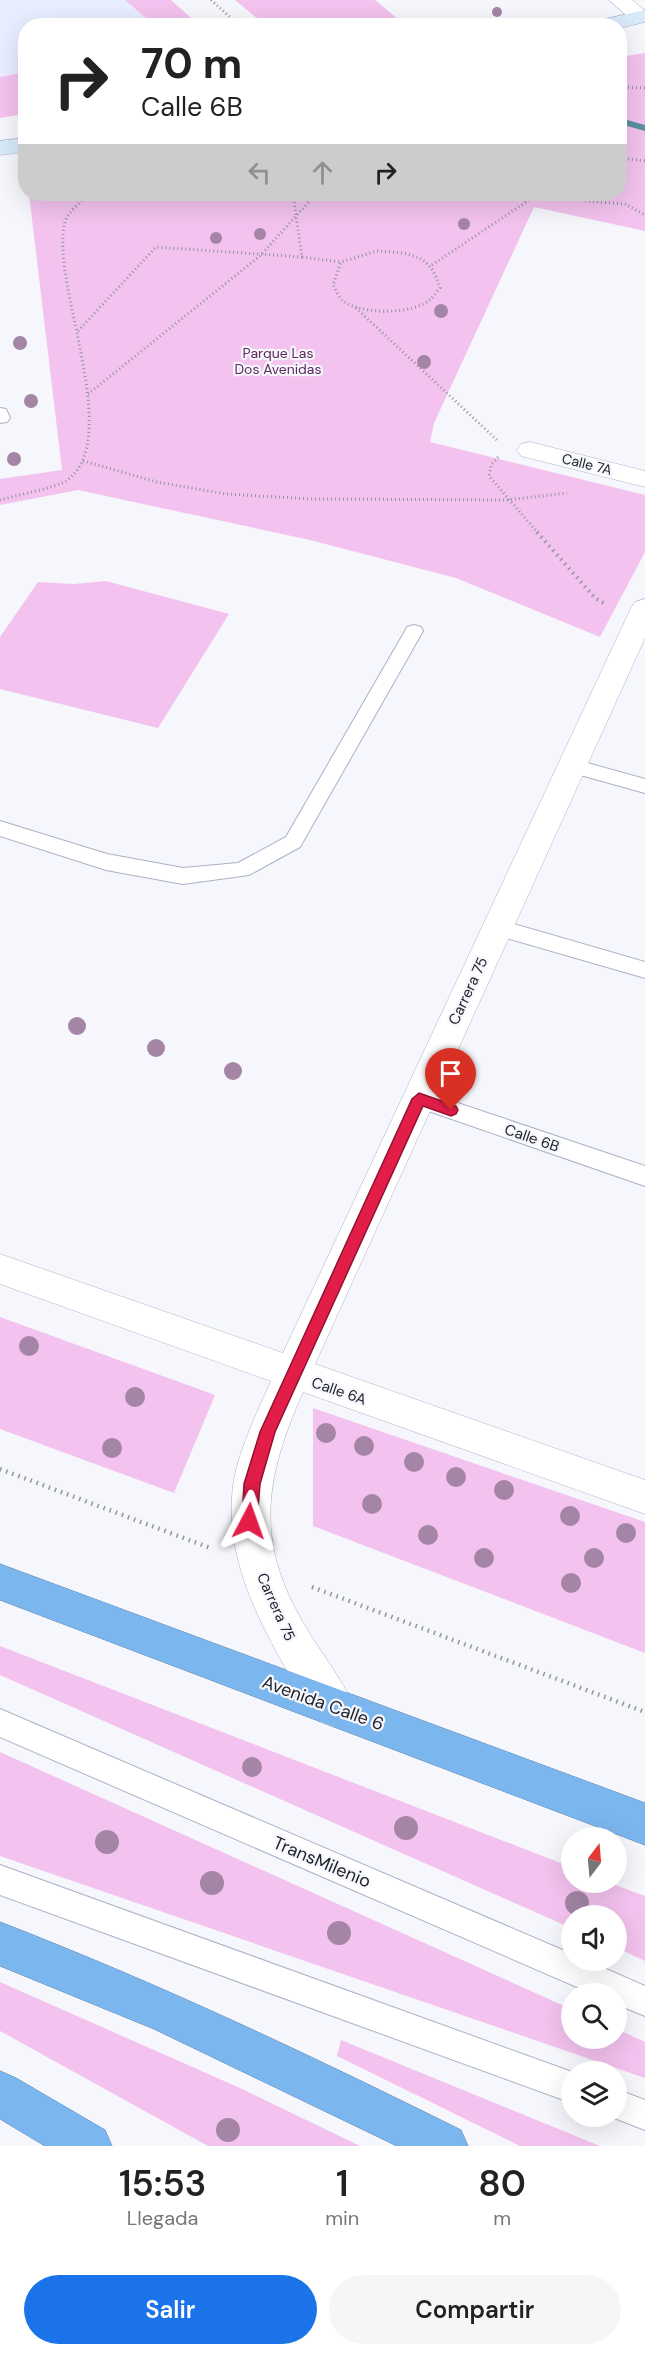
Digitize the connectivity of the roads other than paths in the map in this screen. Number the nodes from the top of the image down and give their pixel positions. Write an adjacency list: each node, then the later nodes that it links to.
1 (619, 0): 2 (street)
2 (642, 17): 3 (street)
3 (627, 20)
4 (18, 146): 5 (street)
5 (0, 148)
6 (0, 413): 7 (lane)
7 (1, 418)
8 (519, 451): 9 (street, Calle 7A)
9 (645, 479)
10 (642, 621): 12 (street, Carrera 75)
11 (414, 631): 14 (lane)
12 (573, 766): 13 (lane); 15 (street, Carrera 75)
13 (645, 786)
14 (0, 828)
15 (497, 927): 16 (lane); 17 (street, Carrera 75)
16 (645, 970)
17 (419, 1099): 18 (lane, Calle 6B); 20 (street, Carrera 75)
18 (645, 1176)
19 (0, 1269): 20 (street, Calle 6A)
20 (292, 1374): 21 (street, Calle 6A); 23 (street, Carrera 75)
21 (645, 1497)
22 (0, 1582): 23 (highway, Avenida Calle 6)
23 (334, 1707): 25 (highway, Avenida Calle 6)
24 (0, 1723): 28 (lane, TransMilenio)
25 (645, 1824)
26 (0, 1880): 29 (lane)
27 (0, 1944): 34 (highway)
28 (645, 2001)
29 (561, 2084)
30 (0, 2094): 33 (highway)
31 (627, 2108): 32 (lane)
32 (645, 2115)
33 (89, 2146)
34 (445, 2146)

